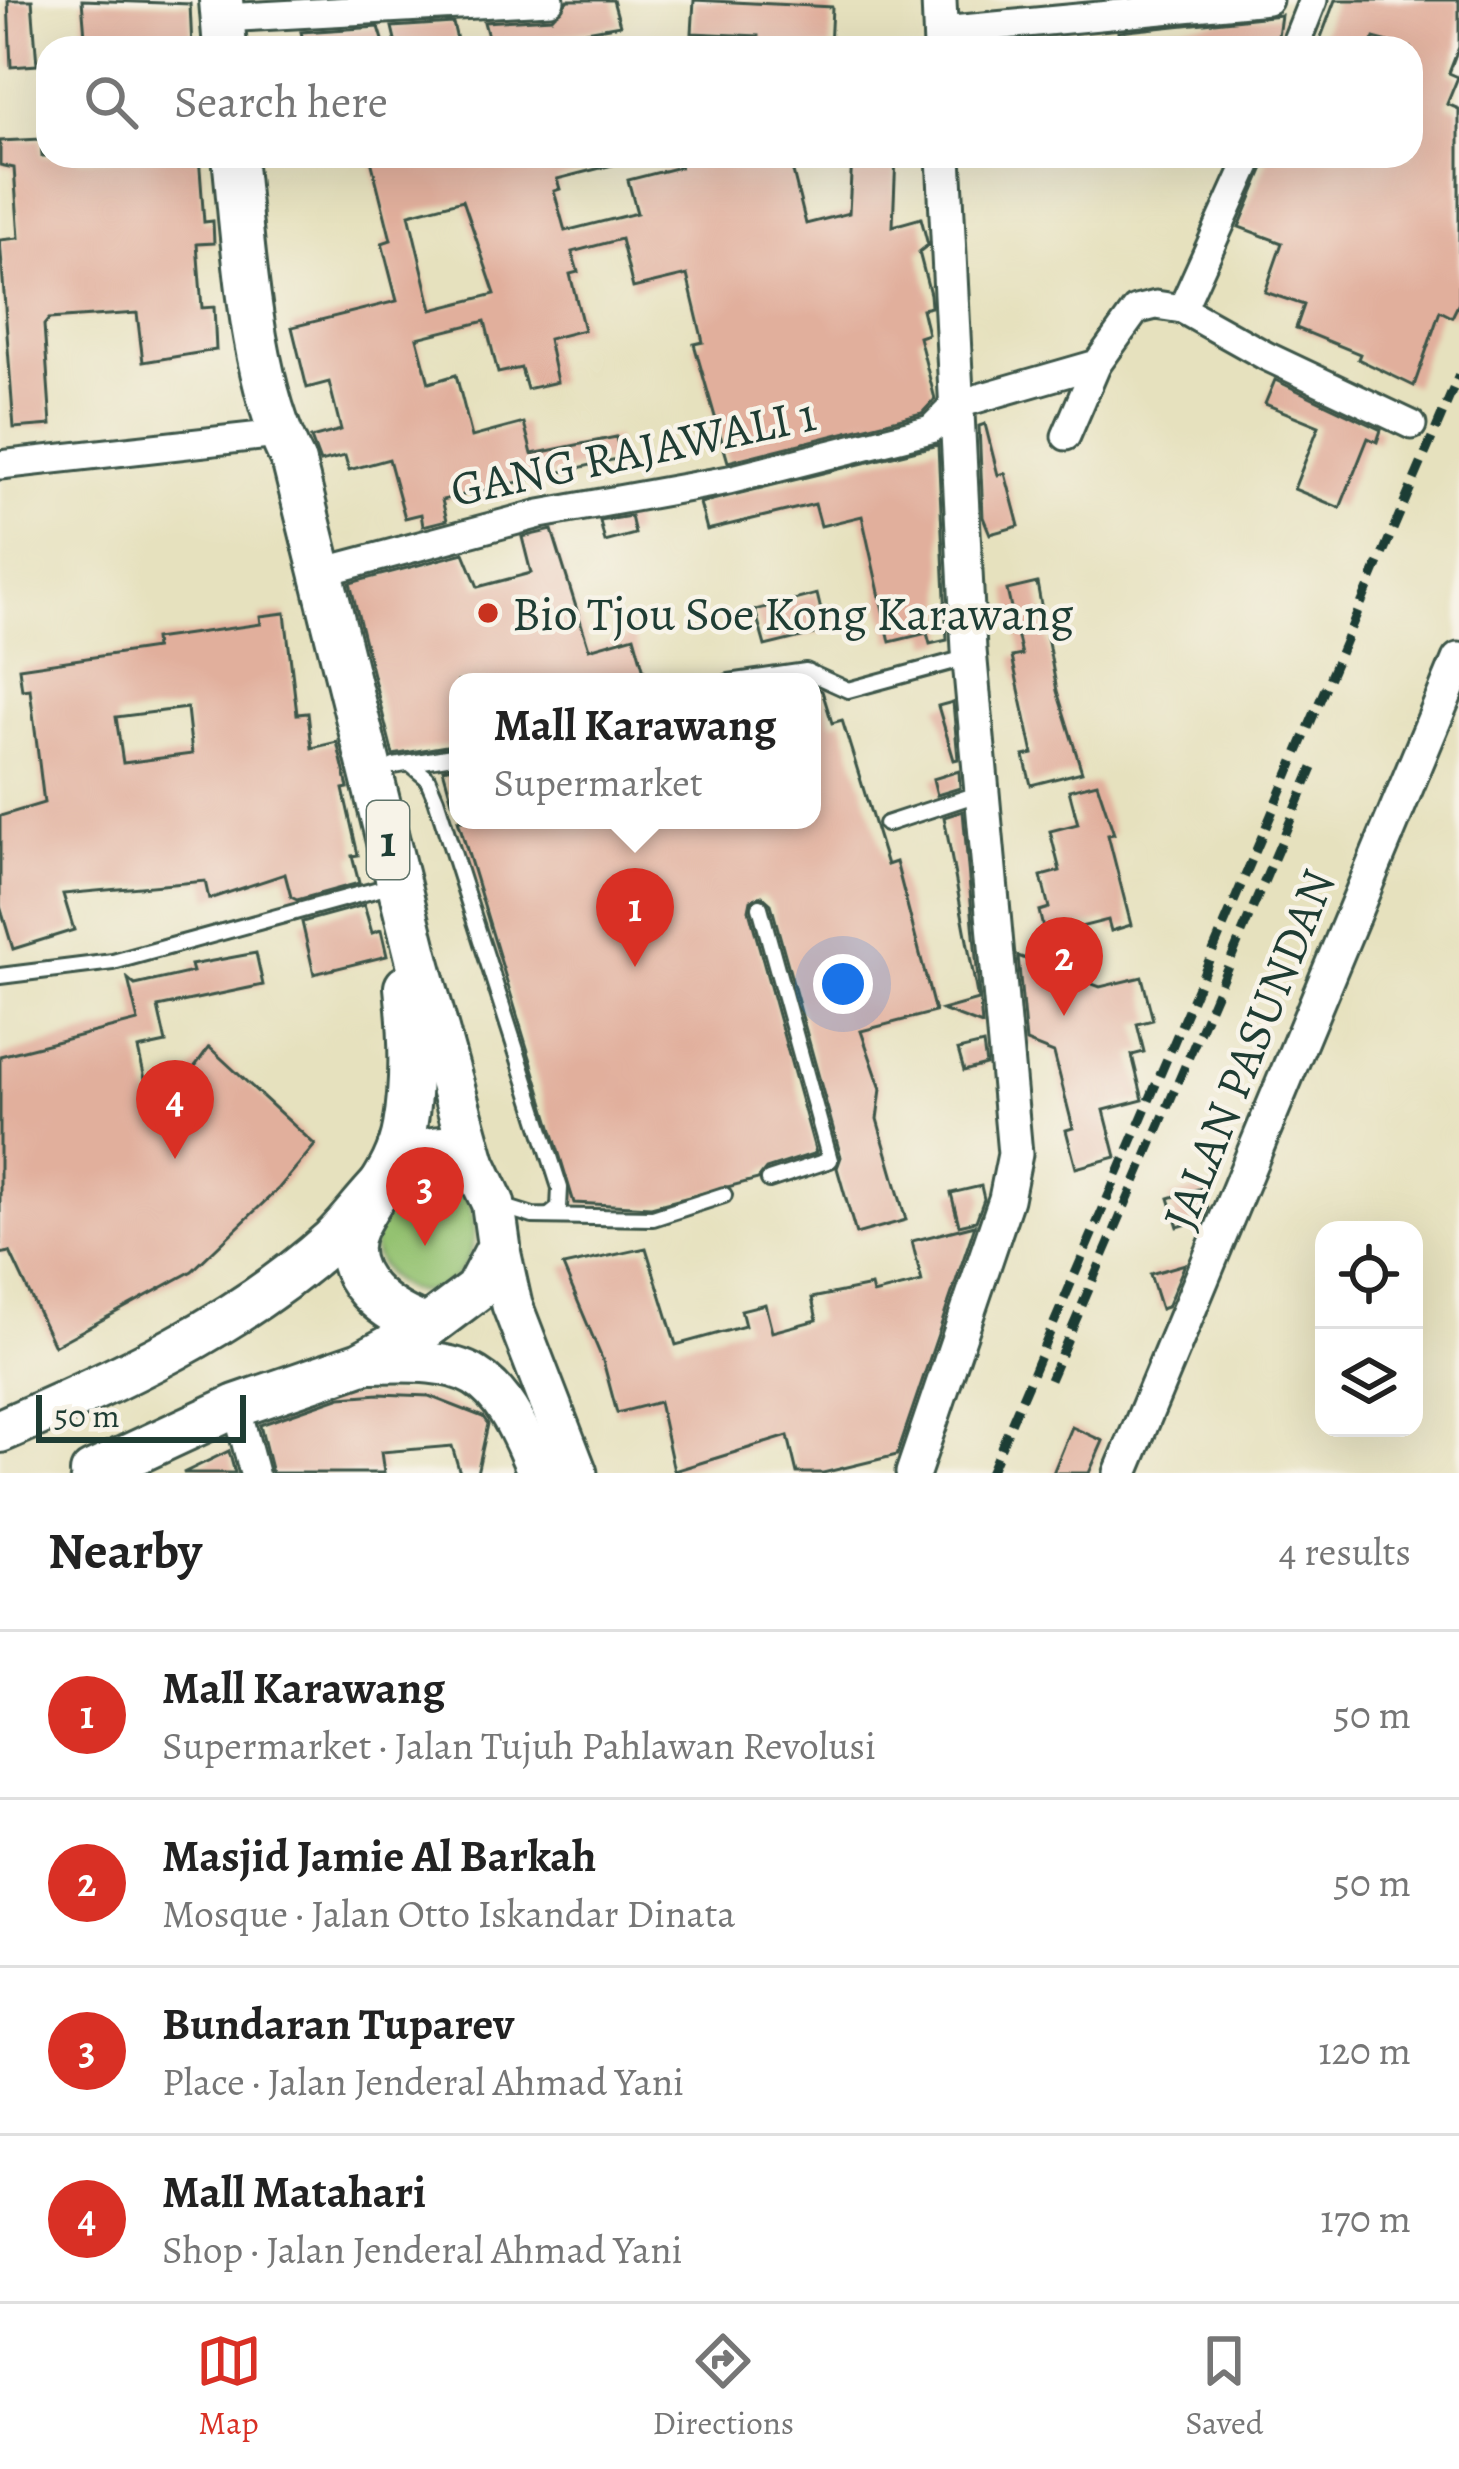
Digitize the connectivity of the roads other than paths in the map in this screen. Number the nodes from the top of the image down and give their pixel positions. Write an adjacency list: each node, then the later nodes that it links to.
1 (550, 0): 5 (street)
2 (1268, 0): 4 (street)
3 (1313, 0): 7 (street)
4 (1154, 6): 6 (street)
5 (223, 22)
6 (940, 26)
7 (1299, 36)
8 (236, 168): 15 (main road, 1)
9 (945, 168): 13 (street)
10 (1246, 168): 11 (street)
11 (1182, 309): 12 (street); 14 (street)
12 (1097, 364): 13 (street, GANG RAJAWALI 1); 16 (street)
13 (955, 405): 18 (street, GANG RAJAWALI 1); 19 (street)
14 (1412, 424)
15 (278, 434): 17 (street); 18 (main road, 1); 26 (main road, 1)
16 (1066, 436)
17 (0, 465)
18 (322, 572): 23 (main road, 1)
19 (970, 657): 21 (lane); 24 (street)
20 (1459, 660): 48 (street, JALAN PASUNDAN)
21 (821, 678)
22 (449, 757): 23 (lane)
23 (392, 768): 29 (main road, 1); 34 (lane)
24 (985, 791): 25 (lane); 47 (street)
25 (886, 824)
26 (386, 887): 28 (lane); 31 (main road, 1)
27 (760, 907): 30 (lane)
28 (0, 976)
29 (474, 1163): 31 (main road); 33 (main road, 1)
30 (769, 1180)
31 (385, 1185): 38 (main road); 42 (main road, 1)
32 (724, 1195): 35 (lane)
33 (493, 1203): 34 (lane); 37 (main road, 1)
34 (549, 1216): 35 (lane)
35 (578, 1216): 36 (lane)
36 (650, 1227)
37 (500, 1246): 38 (main road); 46 (main road)
38 (428, 1326): 39 (main road); 40 (main road)
39 (362, 1363): 40 (main road); 41 (main road)
40 (455, 1364): 45 (main road)
41 (236, 1406): 43 (main road); 44 (street)
42 (0, 1431)
43 (96, 1472)
44 (254, 1473)
45 (538, 1473)
46 (578, 1473)
47 (913, 1473)
48 (1121, 1473)

